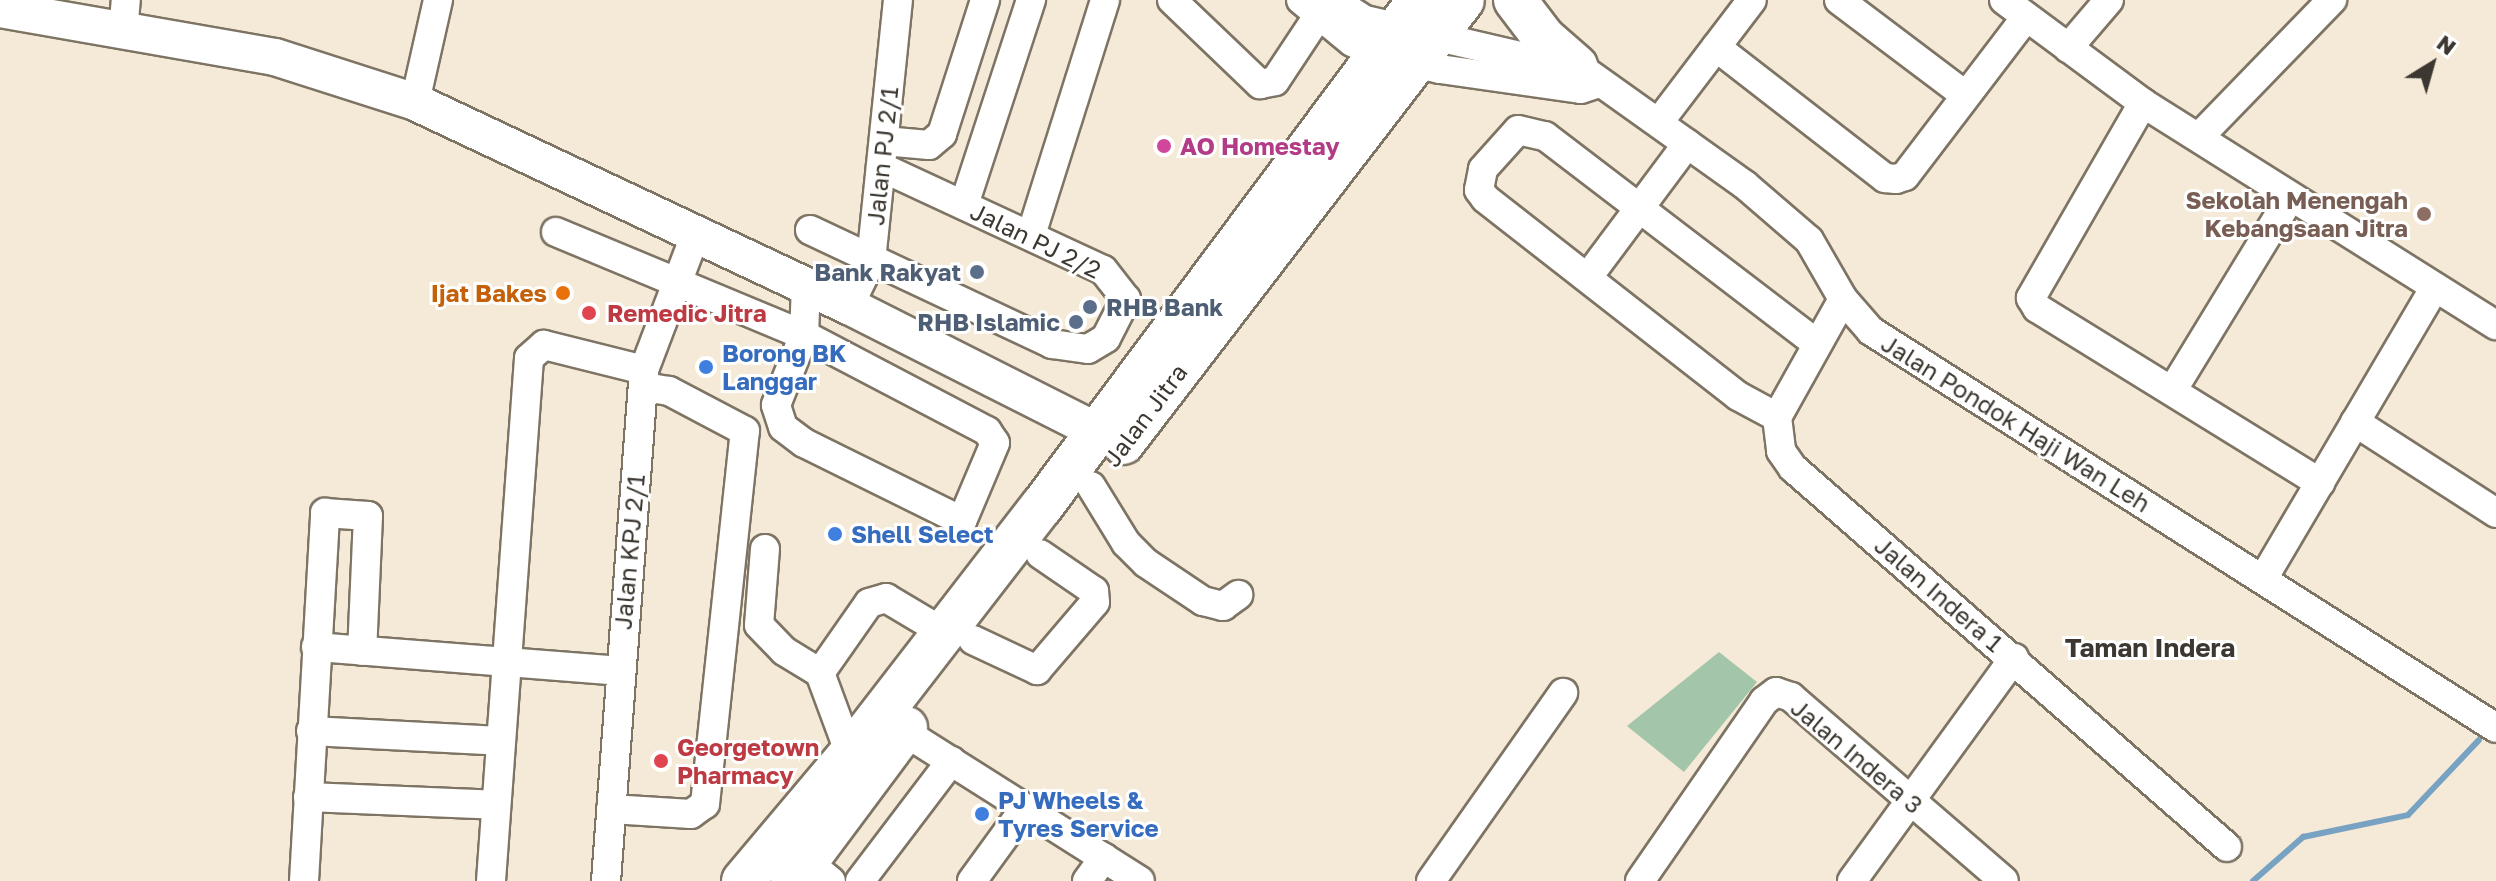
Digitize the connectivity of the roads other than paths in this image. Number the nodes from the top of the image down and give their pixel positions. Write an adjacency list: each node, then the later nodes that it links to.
1 (438, 0): 22 (street)
2 (898, 0): 27 (street, Jalan PJ 2/1)
3 (985, 0): 27 (street)
4 (1031, 0): 29 (street)
5 (1105, 0): 34 (street)
6 (1172, 0): 12 (street)
7 (1463, 0): 17 (highway, Jalan Jitra)
8 (1752, 0): 18 (street)
9 (1839, 0): 21 (street)
10 (2109, 0): 19 (street)
11 (2332, 0): 25 (street)
12 (1328, 4): 17 (street)
13 (1525, 5): 20 (highway)
14 (2015, 8): 19 (street); 21 (street)
15 (0, 9): 16 (main road)
16 (124, 16): 22 (main road)
17 (1408, 37): 20 (street, Jalan Pondok Haji Wan Leh); 49 (highway, Jalan Jitra); 51 (highway, Jalan Jitra)
18 (1716, 47): 21 (street); 24 (street)
19 (2068, 48): 23 (street)
20 (1586, 75): 24 (street, Jalan Pondok Haji Wan Leh)
21 (1965, 95)
22 (415, 102): 33 (main road)
23 (2143, 103): 25 (street); 46 (street)
24 (1659, 122): 26 (street, Jalan Pondok Haji Wan Leh)
25 (2200, 136): 28 (street)
26 (1687, 144): 30 (street); 40 (street, Jalan Pondok Haji Wan Leh)
27 (882, 154): 29 (street, Jalan PJ 2/2); 35 (street, Jalan PJ 2/1)
28 (2290, 198): 39 (street); 46 (street)
29 (964, 205): 34 (street, Jalan PJ 2/2)
30 (1638, 208): 36 (street); 36 (street); 44 (street)
31 (810, 230): 35 (street)
32 (556, 232): 37 (street)
33 (696, 233): 37 (street, Jalan KPJ 2/1); 38 (main road)
34 (1031, 235): 35 (street, Jalan PJ 2/2)
35 (871, 261): 41 (street, Jalan PJ 2/1)
36 (1588, 277): 47 (street)
37 (674, 282): 43 (street); 45 (street, Jalan KPJ 2/1)
38 (806, 286): 41 (main road); 43 (street)
39 (2434, 289): 42 (street); 48 (street)
40 (1843, 299): 44 (street); 55 (street, Jalan Pondok Haji Wan Leh)
41 (849, 306): 49 (main road)
42 (2496, 325)
43 (804, 335): 43 (street)
44 (1817, 344): 47 (street)
45 (644, 378): 61 (street); 62 (street, Jalan KPJ 2/1); 75 (street)
46 (2172, 391): 50 (street)
47 (1777, 417): 60 (street, Jalan Indera 1)
48 (2355, 422): 50 (street); 52 (street)
49 (1098, 432): 57 (highway, Jalan Jitra)
50 (2320, 483): 55 (street)
51 (1091, 486): 54 (highway, Jalan Jitra); 56 (street)
52 (2496, 513)
53 (765, 549): 63 (street)
54 (1040, 554): 57 (highway, Jalan Jitra); 57 (street)
55 (2263, 579): 65 (street, Jalan Pondok Haji Wan Leh)
56 (1238, 595)
57 (958, 636): 63 (street); 67 (highway, Jalan Jitra); 69 (highway, Jalan Jitra)
58 (316, 647): 59 (street); 59 (street); 66 (street)
59 (362, 651): 61 (street)
60 (2014, 658): 72 (street); 76 (street, Jalan Indera 1)
61 (505, 662): 62 (street); 68 (street)
62 (620, 671): 75 (street, Jalan KPJ 2/1)
63 (820, 673): 69 (street)
64 (1563, 693): 87 (street)
65 (2487, 723)
66 (311, 731): 68 (street); 71 (street)
67 (903, 731): 70 (street); 77 (highway, Jalan Jitra)
68 (500, 741): 73 (street)
69 (850, 754): 77 (highway, Jalan Jitra)
70 (951, 761): 74 (street); 83 (street)
71 (308, 797): 73 (street); 79 (street)
72 (1910, 801): 88 (street, Jalan Indera 3); 89 (street); 90 (street, Jalan Indera 3)
73 (495, 805): 80 (street)
74 (1025, 808): 78 (street); 84 (street)
75 (611, 809): 81 (street, Jalan KPJ 2/1)
76 (2227, 847)
77 (810, 856): 82 (highway)
78 (1104, 858): 85 (street); 86 (street)
79 (304, 881)
80 (491, 881)
81 (606, 881)
82 (743, 881)
83 (860, 881)
84 (972, 881)
85 (1087, 881)
86 (1140, 881)
87 (1431, 881)
88 (1640, 881)
89 (1852, 881)
90 (2004, 881)

